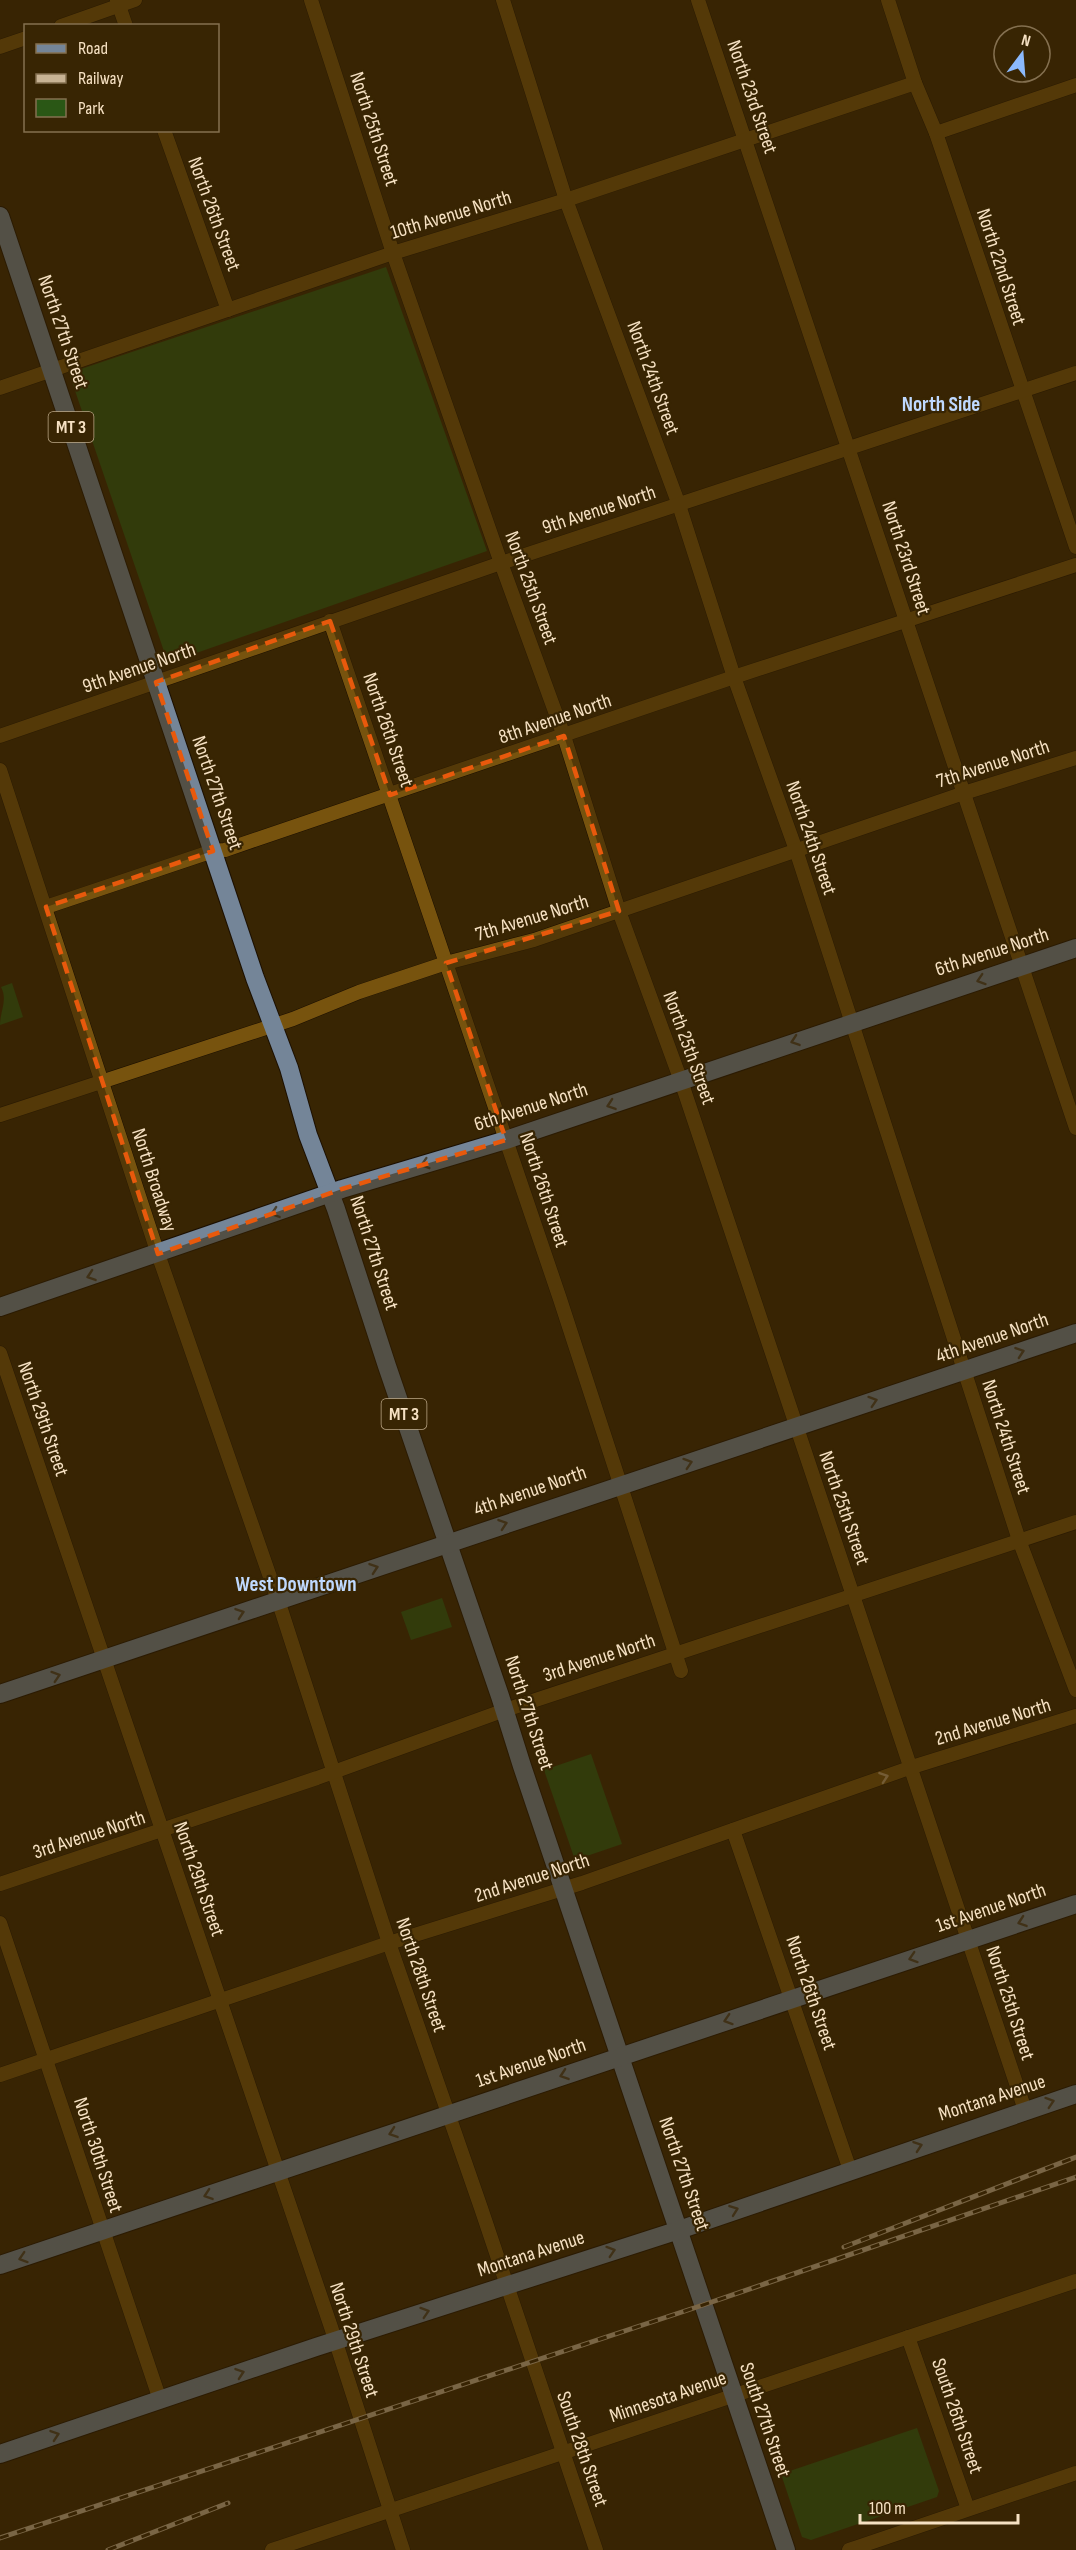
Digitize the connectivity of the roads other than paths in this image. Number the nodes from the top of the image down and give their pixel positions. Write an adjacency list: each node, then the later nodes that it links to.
1 (135, 0): 6 (street)
2 (311, 0): 18 (street, North 25th Street)
3 (503, 0): 16 (street, North 24th Street)
4 (698, 0): 15 (street, North 23rd Street)
5 (888, 0): 11 (street, North 22nd Street)
6 (118, 3): 7 (street); 8 (street)
7 (66, 24)
8 (125, 24)
9 (24, 39): 10 (street)
10 (0, 47)
11 (915, 82): 14 (street, North 22nd Street); 15 (street, 10th Avenue North)
12 (1076, 85): 14 (street)
13 (165, 132): 19 (street, North 26th Street)
14 (936, 133): 23 (street, North 22nd Street)
15 (746, 138): 16 (street, 10th Avenue North); 24 (street, North 23rd Street)
16 (566, 200): 18 (street, 10th Avenue North); 25 (street, North 24th Street)
17 (0, 216): 20 (main road, North 27th Street / MT 3)
18 (393, 253): 19 (street, 10th Avenue North); 27 (street, North 25th Street)
19 (228, 310): 20 (street, 10th Avenue North)
20 (52, 369): 22 (street, 10th Avenue North); 32 (main road, North 27th Street / MT 3)
21 (1076, 373): 23 (street, 9th Avenue North)
22 (0, 388)
23 (1022, 390): 24 (street, 9th Avenue North); 26 (street, North 22nd Street)
24 (848, 447): 25 (street, 9th Avenue North); 30 (street, North 23rd Street)
25 (679, 505): 27 (street, 9th Avenue North); 31 (street, North 24th Street)
26 (1076, 547)
27 (501, 563): 29 (street, 9th Avenue North); 34 (street, North 25th Street)
28 (1076, 565): 30 (street, 8th Avenue North)
29 (330, 621): 32 (street, 9th Avenue North); 38 (street, North 26th Street)
30 (907, 621): 31 (street, 8th Avenue North); 37 (street, North 23rd Street)
31 (734, 677): 34 (street, 8th Avenue North); 39 (street, North 24th Street)
32 (156, 682): 33 (street, 9th Avenue North); 40 (main road, North 27th Street / MT 3)
33 (0, 736)
34 (564, 736): 38 (street, 8th Avenue North); 42 (street, North 25th Street)
35 (1076, 758): 37 (street, 7th Avenue North)
36 (0, 770): 41 (street, North Broadway)
37 (964, 793): 39 (street, 7th Avenue North); 45 (street, North 23rd Street)
38 (390, 795): 40 (street, 8th Avenue North); 44 (street, North 26th Street)
39 (796, 850): 42 (street, 7th Avenue North); 46 (street, North 24th Street)
40 (213, 851): 41 (street, 8th Avenue North); 47 (main road, North 27th Street / MT 3)
41 (46, 907): 48 (street, North Broadway)
42 (619, 911): 44 (street, 7th Avenue North); 49 (street, North 25th Street)
43 (1076, 948): 45 (main road, 6th Avenue North)
44 (446, 963): 47 (street, 7th Avenue North); 52 (street, North 26th Street)
45 (1022, 967): 46 (main road, 6th Avenue North, one-way to 46); 51 (street, North 23rd Street)
46 (851, 1022): 49 (main road, 6th Avenue North, one-way to 49); 58 (street, North 24th Street)
47 (274, 1024): 48 (street, 7th Avenue North); 53 (main road, North 27th Street / MT 3)
48 (102, 1081): 50 (street, 7th Avenue North); 54 (street, North Broadway)
49 (681, 1081): 52 (main road, 6th Avenue North, one-way to 52); 59 (street, North 25th Street)
50 (0, 1115)
51 (1076, 1128)
52 (506, 1140): 53 (main road, 6th Avenue North, one-way to 53); 60 (street, North 26th Street)
53 (330, 1194): 54 (main road, 6th Avenue North, one-way to 54); 63 (main road, North 27th Street / MT 3)
54 (158, 1254): 55 (main road, 6th Avenue North, one-way to 55); 65 (street, North Broadway)
55 (0, 1307)
56 (1076, 1333): 58 (main road, 4th Avenue North, one-way to 56)
57 (0, 1353): 67 (street, North 29th Street)
58 (964, 1370): 59 (main road, 4th Avenue North, one-way to 58); 62 (street, North 24th Street)
59 (795, 1426): 60 (main road, 4th Avenue North, one-way to 59); 64 (street, North 25th Street)
60 (619, 1485): 63 (main road, 4th Avenue North, one-way to 60); 66 (street, North 26th Street)
61 (1076, 1522): 62 (street, 3rd Avenue North)
62 (1019, 1540): 64 (street, 3rd Avenue North); 69 (street, North 24th Street)
63 (448, 1544): 65 (main road, 4th Avenue North, one-way to 63); 71 (main road, North 27th Street / MT 3)
64 (854, 1595): 66 (street, 3rd Avenue North); 73 (street, North 25th Street)
65 (278, 1600): 67 (main road, 4th Avenue North, one-way to 65); 74 (street, North 28th Street)
66 (675, 1654): 68 (street, North 26th Street); 71 (street, 3rd Avenue North)
67 (104, 1660): 70 (main road, 4th Avenue North, one-way to 67); 76 (street, North 29th Street)
68 (681, 1671)
69 (1076, 1690)
70 (0, 1694)
71 (505, 1710): 74 (street, 3rd Avenue North); 78 (main road, North 27th Street / MT 3)
72 (1076, 1716): 73 (street, 2nd Avenue North)
73 (912, 1767): 75 (street, 2nd Avenue North, one-way to 73); 81 (street, North 25th Street)
74 (335, 1772): 76 (street, 3rd Avenue North); 82 (street, North 28th Street)
75 (733, 1830): 78 (street, 2nd Avenue North); 83 (street, North 26th Street)
76 (163, 1831): 77 (street, 3rd Avenue North); 84 (street, North 29th Street)
77 (0, 1884)
78 (563, 1888): 82 (street, 2nd Avenue North); 85 (main road, North 27th Street / MT 3)
79 (1076, 1904): 81 (main road, 1st Avenue North, one-way to 81)
80 (0, 1923): 86 (street, North 30th Street)
81 (969, 1940): 83 (main road, 1st Avenue North, one-way to 83); 89 (street, North 25th Street)
82 (388, 1943): 84 (street, 2nd Avenue North); 90 (street, North 28th Street)
83 (792, 1998): 85 (main road, 1st Avenue North, one-way to 85); 91 (street, North 26th Street)
84 (220, 2001): 86 (street, 2nd Avenue North); 92 (street, North 29th Street)
85 (620, 2056): 90 (main road, 1st Avenue North, one-way to 90); 93 (main road, North 27th Street / MT 3)
86 (46, 2060): 87 (street, 2nd Avenue North); 94 (street, North 30th Street)
87 (0, 2075)
88 (1076, 2094): 89 (main road, Montana Avenue, one-way to 88)
89 (1025, 2110): 91 (main road, Montana Avenue, one-way to 89)
90 (448, 2114): 92 (main road, 1st Avenue North, one-way to 92); 97 (street, North 28th Street)
91 (850, 2170): 93 (main road, Montana Avenue, one-way to 91)
92 (278, 2172): 94 (main road, 1st Avenue North, one-way to 94); 100 (street, North 29th Street)
93 (679, 2230): 97 (main road, Montana Avenue, one-way to 93); 98 (main road, North 27th Street / MT 3)
94 (103, 2231): 95 (main road, 1st Avenue North, one-way to 95); 103 (street, North 30th Street)
95 (0, 2265)
96 (1076, 2281): 99 (street, Minnesota Avenue)
97 (506, 2286): 100 (main road, Montana Avenue, one-way to 97); 101 (street, North 28th Street)
98 (703, 2305): 102 (main road, South 27th Street / MT 3)
99 (908, 2337): 102 (street, Minnesota Avenue); 107 (street, South 26th Street)
100 (335, 2341): 103 (main road, Montana Avenue, one-way to 100); 108 (street, North 29th Street)
101 (532, 2360): 104 (street, South 28th Street)
102 (733, 2396): 104 (street, Minnesota Avenue); 112 (main road, South 27th Street / MT 3)
103 (159, 2400): 105 (main road, Montana Avenue, one-way to 103)
104 (563, 2453): 108 (street, Minnesota Avenue); 111 (street, South 28th Street)
105 (0, 2454)
106 (1076, 2473): 107 (street)
107 (968, 2509): 113 (street)
108 (390, 2510): 109 (street, Minnesota Avenue); 110 (street, North 29th Street)
109 (272, 2550)
110 (403, 2550)
111 (596, 2550)
112 (786, 2550)
113 (849, 2550)

